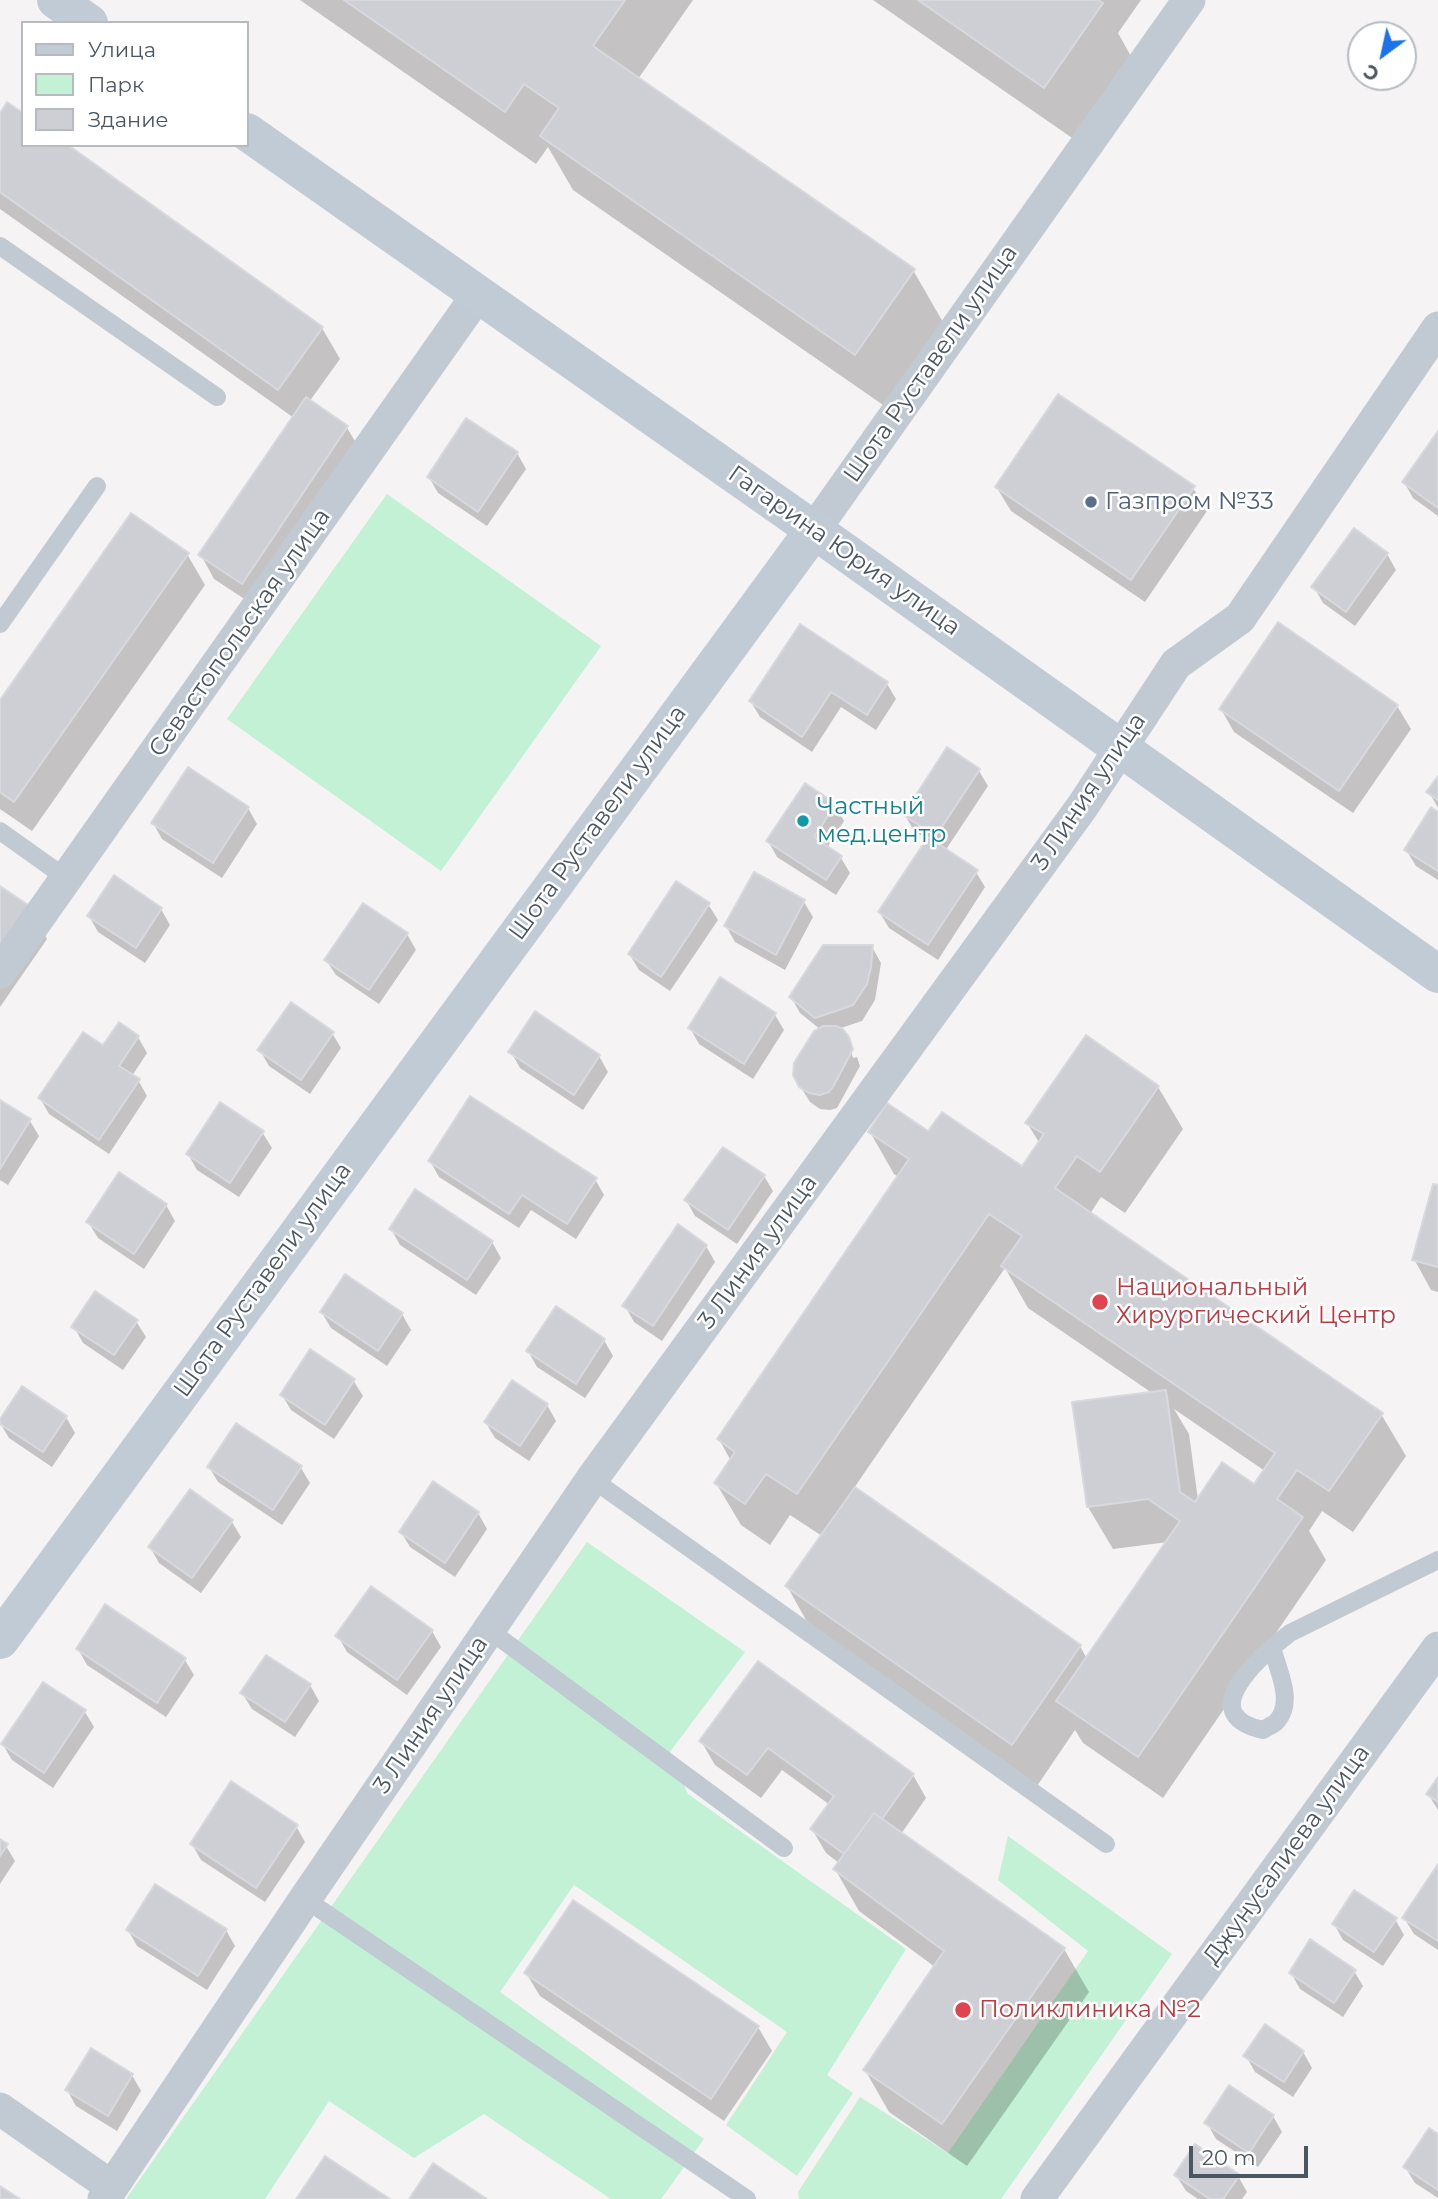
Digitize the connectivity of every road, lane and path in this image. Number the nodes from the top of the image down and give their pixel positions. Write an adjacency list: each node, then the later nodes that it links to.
1 (56, 0): 3 (main road)
2 (1189, 0): 10 (street, Шота Руставели улица)
3 (86, 21)
4 (248, 133): 6 (main road, Гагарина Юрия улица)
5 (0, 246): 8 (lane)
6 (479, 293): 10 (main road, Гагарина Юрия улица); 14 (street, Севастопольская улица)
7 (1438, 328): 12 (street, 3 Линия улица)
8 (217, 397)
9 (97, 486): 11 (lane)
10 (814, 530): 12 (main road, Гагарина Юрия улица); 20 (main road, Шота Руставели улица)
11 (0, 624)
12 (1120, 747): 15 (main road, Гагарина Юрия улица); 17 (street, 3 Линия улица)
13 (0, 831): 14 (lane)
14 (66, 878): 16 (street, Севастопольская улица)
15 (1435, 967)
16 (0, 972)
17 (592, 1479): 19 (street, 3 Линия улица); 23 (lane)
18 (1438, 1560): 21 (lane)
19 (489, 1630): 24 (lane); 25 (street, 3 Линия улица)
20 (0, 1640)
21 (1272, 1647)
22 (1438, 1648): 29 (street, Джунусалиева улица)
23 (1106, 1844)
24 (785, 1848)
25 (305, 1899): 27 (street, 3 Линия улица); 28 (lane)
26 (0, 2109): 27 (street)
27 (115, 2195)
28 (747, 2199)
29 (1037, 2199)

